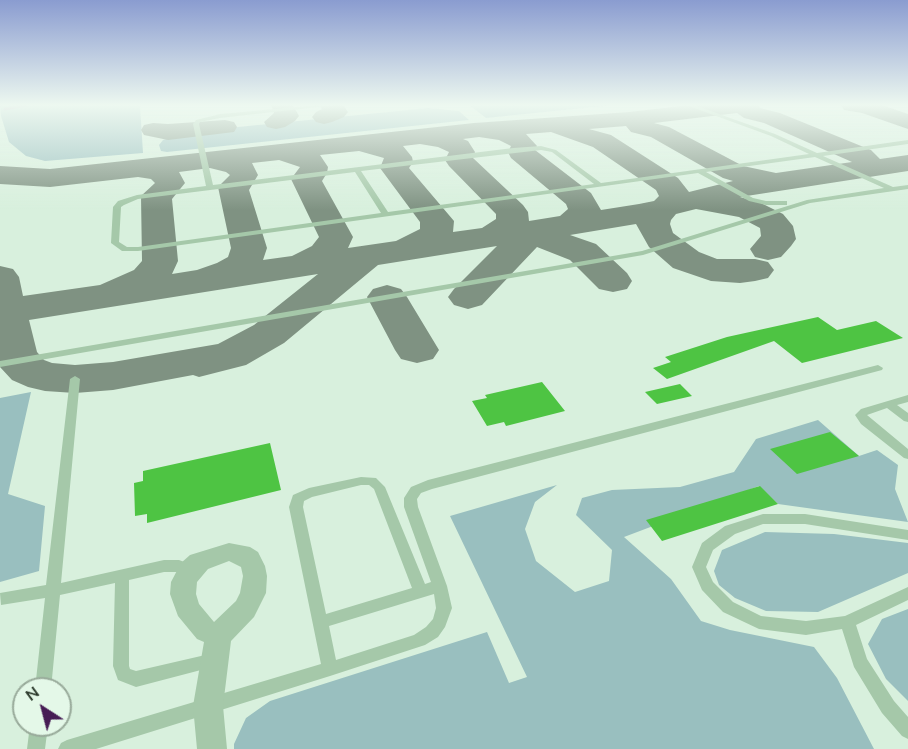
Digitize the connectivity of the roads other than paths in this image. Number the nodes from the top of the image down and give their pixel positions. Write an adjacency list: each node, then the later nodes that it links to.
1 (199, 140): 9 (lane)
2 (782, 140): 4 (lane)
3 (908, 142): 4 (lane)
4 (815, 155): 6 (lane); 10 (lane)
5 (357, 170): 7 (lane); 9 (lane); 12 (lane)
6 (699, 171): 7 (lane); 11 (lane)
7 (598, 184): 12 (lane)
8 (908, 187): 10 (lane)
9 (210, 188): 12 (lane)
10 (892, 189): 11 (lane)
11 (808, 201): 13 (lane)
12 (386, 215)
13 (0, 364)
14 (878, 368): 23 (lane)
15 (75, 379): 24 (lane)
16 (908, 398): 17 (lane)
17 (889, 404): 18 (lane); 19 (lane)
18 (908, 418)
19 (908, 454)
20 (908, 535): 29 (lane)
21 (190, 570): 22 (lane); 30 (street); 30 (street)
22 (122, 576): 24 (lane); 30 (lane)
23 (441, 586): 25 (lane); 31 (lane)
24 (55, 590): 27 (lane); 32 (lane)
25 (421, 592): 28 (lane); 28 (lane)
26 (908, 593): 29 (lane)
27 (1, 599)
28 (320, 622): 31 (lane)
29 (847, 622): 34 (lane)
30 (216, 648): 33 (street)
31 (330, 669): 33 (lane)
32 (44, 677)
33 (208, 706): 35 (lane); 36 (street)
34 (908, 730)
35 (67, 749)
36 (212, 749)

